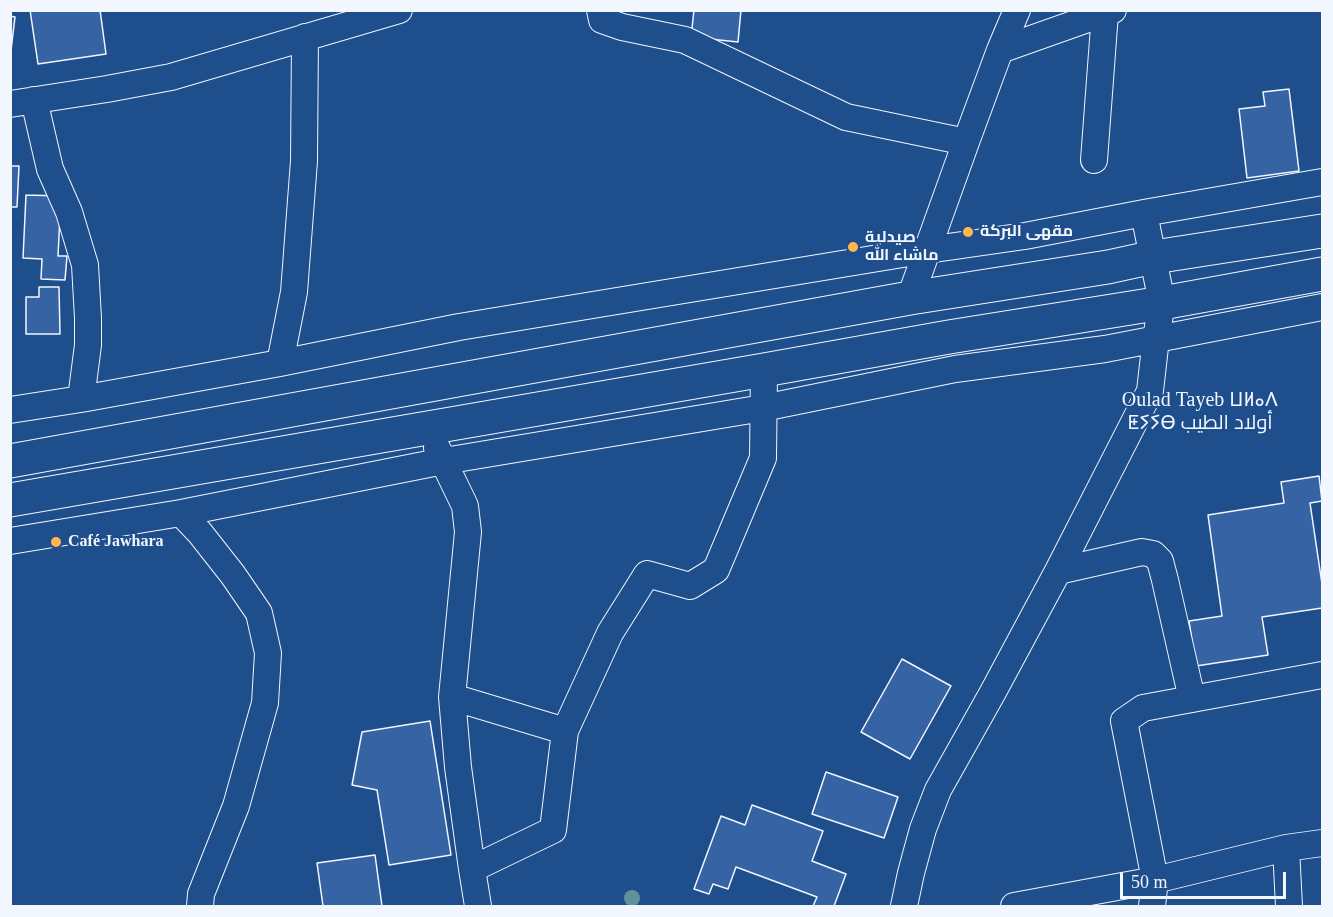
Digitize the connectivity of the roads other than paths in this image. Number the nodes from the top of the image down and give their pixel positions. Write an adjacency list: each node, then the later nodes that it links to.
1 (399, 10): 5 (street)
2 (600, 10): 8 (street)
3 (1017, 10): 6 (street)
4 (1109, 12): 6 (street); 9 (street)
5 (305, 37): 7 (street); 20 (street)
6 (1000, 50): 8 (street)
7 (22, 102): 22 (street)
8 (966, 142): 13 (street)
9 (1094, 160)
10 (1323, 182): 11 (street)
11 (1144, 213): 13 (street); 14 (street)
12 (1323, 231): 14 (highway)
13 (927, 250): 16 (street); 20 (street)
14 (1154, 257): 16 (highway); 17 (street)
15 (1323, 274): 17 (highway)
16 (910, 298): 26 (highway)
17 (1162, 303): 19 (street); 21 (highway)
18 (1323, 307): 19 (street)
19 (1156, 338): 23 (street); 31 (street)
20 (280, 363): 22 (street)
21 (764, 370): 23 (street); 25 (highway)
22 (81, 399): 24 (street)
23 (764, 408): 27 (street); 35 (street)
24 (10, 410)
25 (427, 428): 27 (street); 28 (highway)
26 (10, 461)
27 (444, 461): 29 (street); 33 (street)
28 (10, 500)
29 (181, 513): 30 (street); 40 (street)
30 (10, 541)
31 (1058, 571): 34 (street); 42 (street)
32 (1323, 675): 34 (street)
33 (452, 697): 35 (street); 38 (street)
34 (1192, 699): 39 (street)
35 (565, 731): 38 (street)
36 (1323, 843): 37 (street)
37 (1286, 848): 39 (street); 45 (street)
38 (472, 869): 41 (street)
39 (1155, 880): 43 (street); 44 (street)
40 (200, 906)
41 (478, 906)
42 (904, 906)
43 (1014, 906)
44 (1152, 906)
45 (1289, 906)

